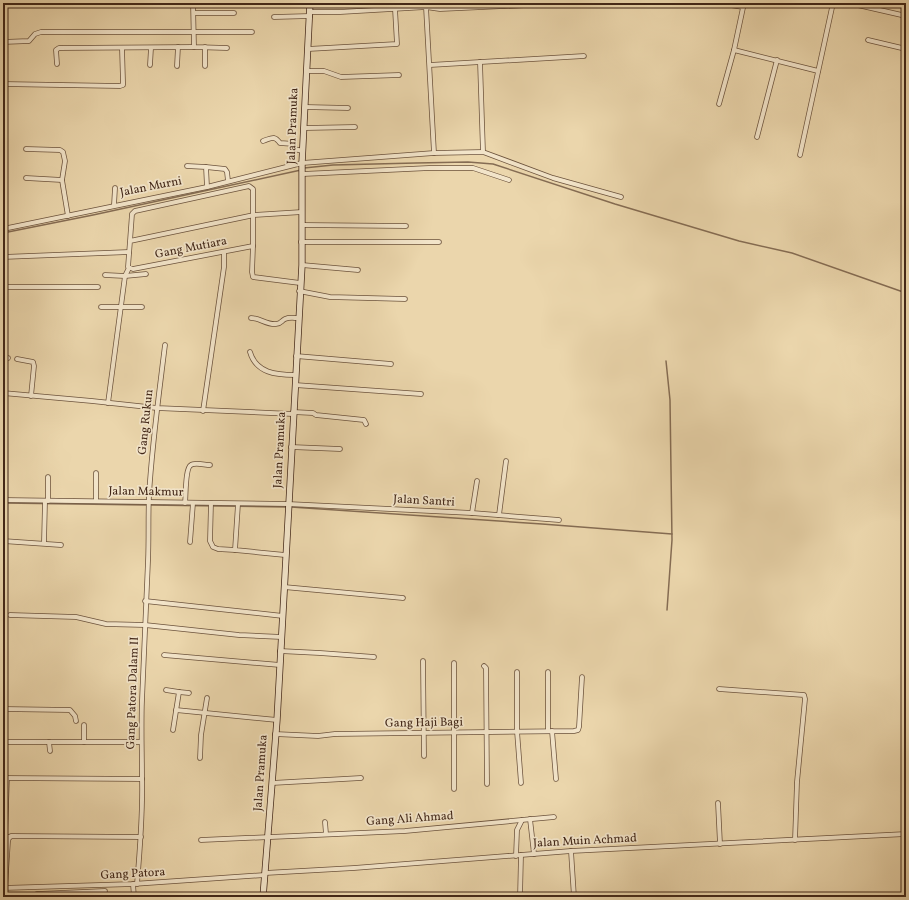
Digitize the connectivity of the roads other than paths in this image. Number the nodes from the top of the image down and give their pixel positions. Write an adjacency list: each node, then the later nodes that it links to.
1 (193, 3): 10 (street)
2 (310, 3): 12 (street, Jalan Pramuka)
3 (718, 3): 7 (street)
4 (833, 3): 37 (street)
5 (849, 3): 13 (street)
6 (549, 4): 8 (street)
7 (743, 5): 26 (street)
8 (426, 6): 9 (street); 35 (street)
9 (395, 9): 12 (street); 25 (street)
10 (194, 13): 11 (street); 15 (street)
11 (234, 13)
12 (310, 14): 14 (street); 25 (street, Jalan Pramuka)
13 (906, 16)
14 (274, 17)
15 (194, 31): 16 (street); 18 (street); 20 (street)
16 (252, 32)
17 (868, 40): 27 (street)
18 (3, 42)
19 (178, 47): 20 (street); 23 (street); 33 (street)
20 (194, 47): 21 (street)
21 (205, 47): 24 (street); 34 (street)
22 (122, 48): 23 (street); 31 (street); 39 (street)
23 (151, 48): 32 (street)
24 (227, 48)
25 (308, 49): 36 (street, Jalan Pramuka)
26 (734, 50): 29 (street); 40 (street)
27 (906, 50)
28 (584, 56): 30 (street)
29 (777, 60): 37 (street); 45 (street)
30 (480, 62): 35 (street); 49 (street)
31 (57, 64)
32 (150, 65)
33 (177, 66)
34 (205, 66)
35 (430, 66): 50 (street)
36 (307, 71): 38 (street); 41 (street, Jalan Pramuka)
37 (818, 71): 51 (street)
38 (399, 75)
39 (3, 84)
40 (719, 104)
41 (305, 107): 42 (street); 44 (street, Jalan Pramuka)
42 (348, 108)
43 (355, 127): 44 (street)
44 (305, 128): 48 (street, Jalan Pramuka)
45 (757, 137)
46 (263, 141): 48 (street)
47 (26, 150): 57 (street)
48 (303, 151): 52 (street, Jalan Pramuka)
49 (482, 152): 50 (street, Jalan Murni); 62 (street)
50 (434, 153): 52 (street, Jalan Murni)
51 (800, 154)
52 (302, 163): 55 (street, Jalan Pramuka); 59 (street, Jalan Murni)
53 (187, 166): 54 (street)
54 (206, 167): 59 (street); 60 (street)
55 (303, 174): 58 (street); 65 (street, Jalan Pramuka)
56 (26, 178): 57 (street)
57 (62, 180): 67 (street)
58 (509, 180)
59 (228, 181): 60 (street, Jalan Murni)
60 (207, 186): 64 (street, Jalan Murni)
61 (115, 188): 63 (street)
62 (620, 197)
63 (114, 205): 64 (street, Jalan Murni); 67 (street, Jalan Murni)
64 (134, 206): 66 (street); 71 (street)
65 (302, 212): 66 (street, Gang Mutiara); 68 (street, Jalan Pramuka)
66 (254, 215): 71 (street, Gang Mutiara); 74 (street)
67 (68, 216): 70 (street, Jalan Murni)
68 (302, 225): 69 (street); 72 (street, Jalan Pramuka)
69 (406, 226)
70 (3, 229)
71 (130, 241): 75 (street)
72 (301, 242): 73 (street); 78 (street, Jalan Pramuka)
73 (439, 242)
74 (253, 246): 76 (street, Gang Mutiara); 84 (street)
75 (129, 252): 77 (street); 79 (street)
76 (224, 252): 79 (street, Gang Mutiara); 108 (street)
77 (3, 257)
78 (302, 265): 80 (street); 84 (street, Jalan Pramuka)
79 (129, 268): 83 (street)
80 (358, 270)
81 (146, 274): 83 (street)
82 (105, 275): 83 (street)
83 (126, 276): 91 (street)
84 (300, 283): 87 (street, Jalan Pramuka)
85 (3, 286): 86 (street)
86 (98, 287)
87 (300, 292): 88 (street); 93 (street, Jalan Pramuka)
88 (405, 299)
89 (101, 307): 91 (street)
90 (142, 307): 91 (street)
91 (121, 308): 106 (street)
92 (251, 318): 93 (street)
93 (298, 318): 96 (street, Jalan Pramuka)
94 (165, 345): 107 (street, Gang Rukun)
95 (250, 352): 101 (street)
96 (296, 356): 100 (street); 101 (street, Jalan Pramuka)
97 (3, 358): 98 (street)
98 (8, 358)
99 (16, 359): 105 (street)
100 (391, 364)
101 (295, 375): 102 (street, Jalan Pramuka)
102 (295, 385): 104 (street); 109 (street, Jalan Pramuka)
103 (3, 393): 105 (street)
104 (421, 394)
105 (31, 396): 106 (street)
106 (108, 403): 107 (street)
107 (157, 408): 108 (street); 123 (street, Gang Rukun)
108 (203, 411): 109 (street)
109 (293, 413): 110 (street); 111 (street, Jalan Pramuka)
110 (366, 424)
111 (291, 447): 112 (street); 122 (street, Jalan Pramuka)
112 (340, 449)
113 (506, 462): 128 (street)
114 (210, 465): 121 (street)
115 (96, 473): 119 (street)
116 (48, 477): 120 (street)
117 (477, 481): 127 (street)
118 (3, 500): 120 (street, Jalan Makmur)
119 (96, 501): 120 (street, Jalan Makmur); 123 (street, Jalan Makmur)
120 (46, 502): 132 (street)
121 (185, 503): 123 (street, Jalan Makmur); 124 (street, Jalan Makmur)
122 (288, 504): 126 (street, Jalan Makmur); 127 (street, Jalan Santri); 135 (street, Jalan Pramuka)
123 (149, 505): 138 (street, Gang Patora Dalam II)
124 (193, 505): 125 (street, Jalan Makmur); 131 (street)
125 (211, 505): 126 (street, Jalan Makmur); 134 (street)
126 (238, 506): 134 (street)
127 (472, 513): 128 (street, Jalan Santri)
128 (499, 515): 129 (street, Jalan Santri)
129 (559, 520)
130 (3, 541): 132 (street)
131 (190, 542)
132 (44, 543): 133 (street)
133 (61, 545)
134 (235, 550): 135 (street)
135 (286, 555): 136 (street, Jalan Pramuka)
136 (284, 587): 137 (street); 140 (street, Jalan Pramuka)
137 (403, 598)
138 (145, 601): 140 (street); 141 (street, Gang Patora Dalam II)
139 (10, 615): 141 (street)
140 (283, 616): 142 (street, Jalan Pramuka)
141 (145, 625): 142 (street); 174 (street, Gang Patora Dalam II)
142 (282, 637): 143 (street, Jalan Pramuka)
143 (280, 651): 145 (street); 148 (street, Jalan Pramuka)
144 (164, 655): 148 (street)
145 (374, 657)
146 (423, 661): 169 (street)
147 (454, 663): 167 (street)
148 (280, 665): 161 (street, Jalan Pramuka)
149 (484, 666): 168 (street)
150 (518, 672): 165 (street)
151 (548, 672): 166 (street)
152 (582, 677): 166 (street, Gang Haji Bagi)
153 (719, 689): 197 (street)
154 (166, 690): 155 (street)
155 (179, 692): 156 (street); 159 (street)
156 (189, 693)
157 (207, 698): 160 (street)
158 (3, 709): 162 (street); 171 (street)
159 (176, 710): 160 (street); 164 (street)
160 (205, 713): 161 (street); 177 (street)
161 (277, 720): 170 (street, Jalan Pramuka)
162 (76, 721)
163 (84, 725): 173 (street)
164 (173, 730)
165 (517, 731): 166 (street, Gang Haji Bagi); 168 (street, Gang Haji Bagi); 183 (street)
166 (550, 731): 181 (street)
167 (453, 732): 168 (street, Gang Haji Bagi); 169 (street, Gang Haji Bagi); 185 (street)
168 (486, 732): 184 (street)
169 (423, 733): 170 (street, Gang Haji Bagi); 176 (street)
170 (275, 734): 182 (street, Jalan Pramuka)
171 (4, 742): 172 (street); 178 (street)
172 (49, 742): 173 (street); 175 (street)
173 (84, 742): 174 (street)
174 (141, 742): 180 (street, Gang Patora Dalam II)
175 (50, 751)
176 (424, 756)
177 (200, 758)
178 (4, 778): 180 (street); 193 (street)
179 (360, 778): 182 (street)
180 (142, 779): 194 (street, Gang Patora Dalam II)
181 (556, 779)
182 (272, 783): 195 (street, Jalan Pramuka)
183 (521, 783)
184 (487, 784)
185 (454, 789)
186 (718, 802): 198 (street)
187 (554, 817): 188 (street, Gang Ali Ahmad)
188 (530, 819): 189 (street, Gang Ali Ahmad); 200 (street)
189 (522, 820): 191 (street, Gang Ali Ahmad); 201 (street)
190 (325, 822): 191 (street)
191 (326, 834): 195 (street, Gang Ali Ahmad)
192 (906, 834): 197 (street, Jalan Muin Achmad)
193 (10, 837): 194 (street); 207 (street)
194 (141, 837): 203 (street, Gang Patora Dalam II)
195 (268, 837): 196 (street, Gang Ali Ahmad); 202 (street, Jalan Pramuka)
196 (201, 840)
197 (795, 840): 198 (street, Jalan Muin Achmad)
198 (720, 844): 199 (street, Jalan Muin Achmad)
199 (571, 851): 200 (street, Jalan Muin Achmad); 217 (street)
200 (534, 854): 201 (street, Jalan Muin Achmad)
201 (518, 856): 202 (street, Jalan Muin Achmad); 216 (street)
202 (265, 874): 203 (street, Gang Patora); 215 (street, Jalan Pramuka)
203 (135, 884): 205 (street, Gang Patora); 214 (street, Gang Patora Dalam II)
204 (78, 886): 205 (street, Gang Patora); 206 (street, Gang Patora); 211 (street)
205 (90, 886): 210 (street)
206 (54, 887): 208 (street, Gang Patora); 213 (street)
207 (4, 888): 208 (street, Gang Patora)
208 (37, 888): 212 (street)
209 (105, 891): 210 (street)
210 (90, 892): 211 (street)
211 (80, 894): 213 (street)
212 (36, 895): 213 (street)
213 (55, 895)
214 (134, 897)
215 (263, 897)
216 (520, 897)
217 (574, 897)

